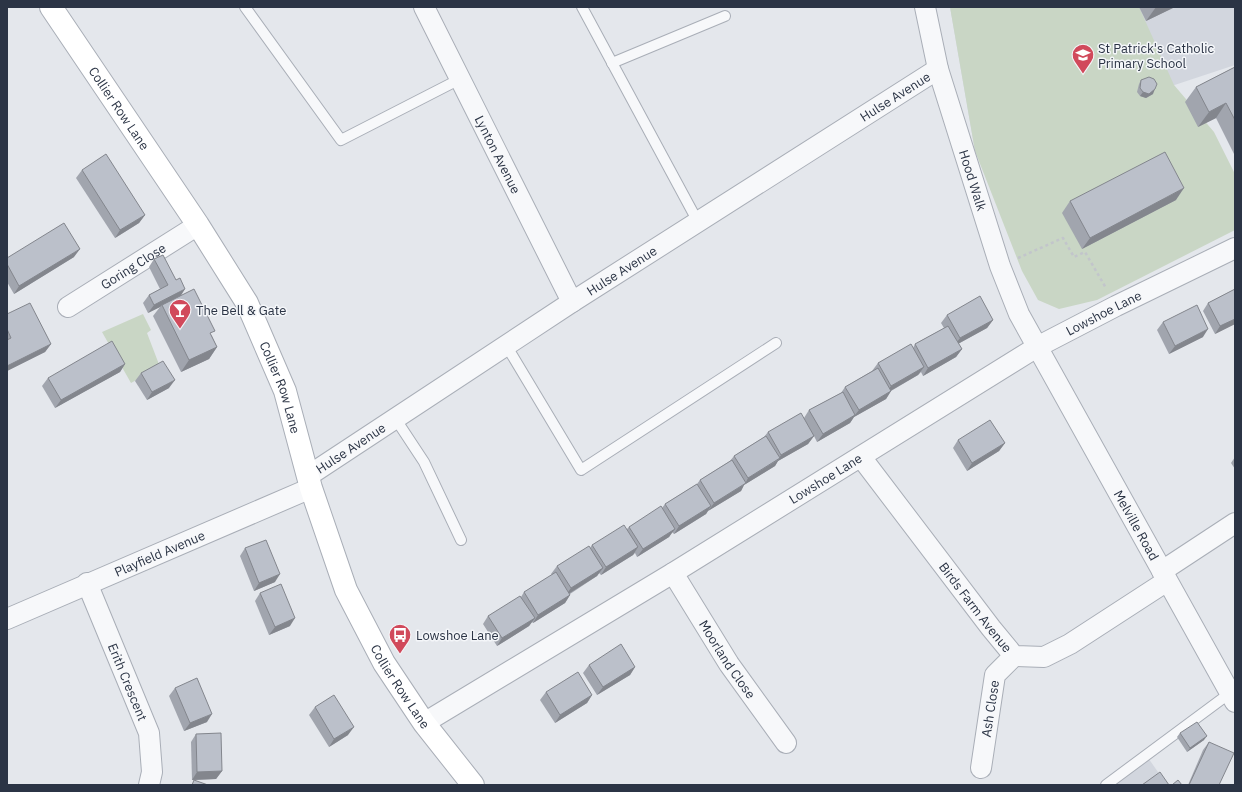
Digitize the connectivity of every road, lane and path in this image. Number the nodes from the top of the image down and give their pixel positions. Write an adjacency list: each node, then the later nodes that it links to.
1 (51, 7): 11 (main road, Collier Row Lane)
2 (245, 7): 9 (lane)
3 (424, 7): 9 (street, Lynton Avenue)
4 (582, 7): 7 (lane)
5 (925, 7): 8 (street, Hood Walk)
6 (724, 16): 7 (lane)
7 (612, 63): 10 (lane)
8 (938, 70): 10 (street, Hulse Avenue); 13 (street, Hood Walk)
9 (460, 79): 14 (street, Lynton Avenue)
10 (698, 222): 14 (street, Hulse Avenue)
11 (198, 225): 16 (street, Goring Close); 22 (main road, Collier Row Lane)
12 (1235, 248): 15 (street, Lowshoe Lane)
13 (1000, 266): 15 (path); 19 (street, Hood Walk)
14 (572, 302): 18 (street, Hulse Avenue)
15 (1116, 306): 19 (street, Lowshoe Lane)
16 (68, 307)
17 (776, 343): 18 (lane)
18 (506, 345): 20 (street, Hulse Avenue)
19 (1037, 348): 21 (street, Lowshoe Lane); 26 (street, Melville Road)
20 (395, 418): 22 (street, Hulse Avenue); 24 (lane)
21 (861, 456): 25 (street, Lowshoe Lane); 29 (street, Birds Farm Avenue)
22 (310, 482): 27 (street, Playfield Avenue); 31 (main road, Collier Row Lane)
23 (1235, 523): 26 (street, Birds Farm Avenue)
24 (461, 540)
25 (673, 573): 31 (street, Lowshoe Lane); 32 (street, Moorland Close)
26 (1164, 576): 29 (street, Birds Farm Avenue); 30 (street, Melville Road)
27 (87, 583): 28 (street, Playfield Avenue); 34 (street, Erith Crescent)
28 (7, 618)
29 (1014, 656): 33 (street, Ash Close)
30 (1232, 698): 36 (lane)
31 (424, 723): 35 (main road, Collier Row Lane)
32 (786, 743)
33 (981, 768)
34 (149, 785)
35 (473, 785)
36 (1106, 785)

